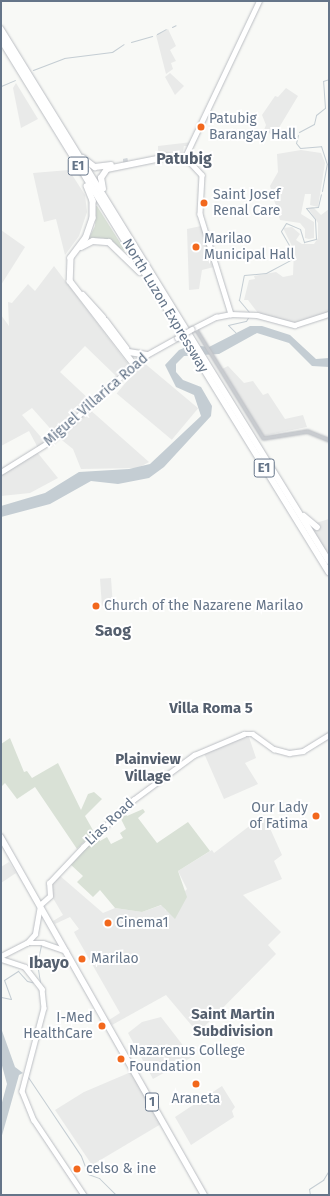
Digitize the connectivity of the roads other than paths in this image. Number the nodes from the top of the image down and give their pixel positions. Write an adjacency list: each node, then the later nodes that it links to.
1 (259, 1): 6 (main road)
2 (1, 29): 4 (highway, North Luzon Expressway / E1)
3 (1, 39): 7 (highway, North Luzon Expressway / E1)
4 (74, 148): 5 (highway); 8 (highway, North Luzon Expressway / E1)
5 (162, 157): 6 (main road); 8 (highway)
6 (185, 161): 10 (main road)
7 (79, 168): 9 (highway, North Luzon Expressway / E1); 20 (highway)
8 (109, 204): 16 (highway, North Luzon Expressway / E1)
9 (156, 293): 16 (highway, North Luzon Expressway / E1); 17 (highway)
10 (228, 302): 11 (main road); 12 (main road); 14 (main road)
11 (239, 313): 12 (main road, Miguel Villarica Road); 13 (main road, Miguel Villarica Road)
12 (231, 314): 14 (main road, Miguel Villarica Road)
13 (329, 314)
14 (220, 315): 15 (main road, Miguel Villarica Road)
15 (194, 329): 18 (main road, Miguel Villarica Road, bridge); 21 (street)
16 (187, 338): 19 (highway, North Luzon Expressway / E1)
17 (128, 352): 18 (highway); 20 (highway)
18 (147, 354): 20 (main road, Miguel Villarica Road)
19 (201, 361): 23 (highway, North Luzon Expressway / E1); 26 (highway, North Luzon Expressway / E1)
20 (135, 363): 22 (main road, Miguel Villarica Road)
21 (329, 440)
22 (1, 472)
23 (299, 514): 24 (highway); 25 (highway, North Luzon Expressway / E1)
24 (317, 527)
25 (329, 561)
26 (329, 572)
27 (329, 735): 29 (main road, Lias Road)
28 (1, 837): 29 (highway, 1)
29 (40, 905): 30 (main road); 31 (highway, 1)
30 (27, 943): 31 (main road); 32 (main road)
31 (66, 951): 34 (highway, 1)
32 (1, 958): 33 (main road)
33 (84, 1195)
34 (204, 1195)

